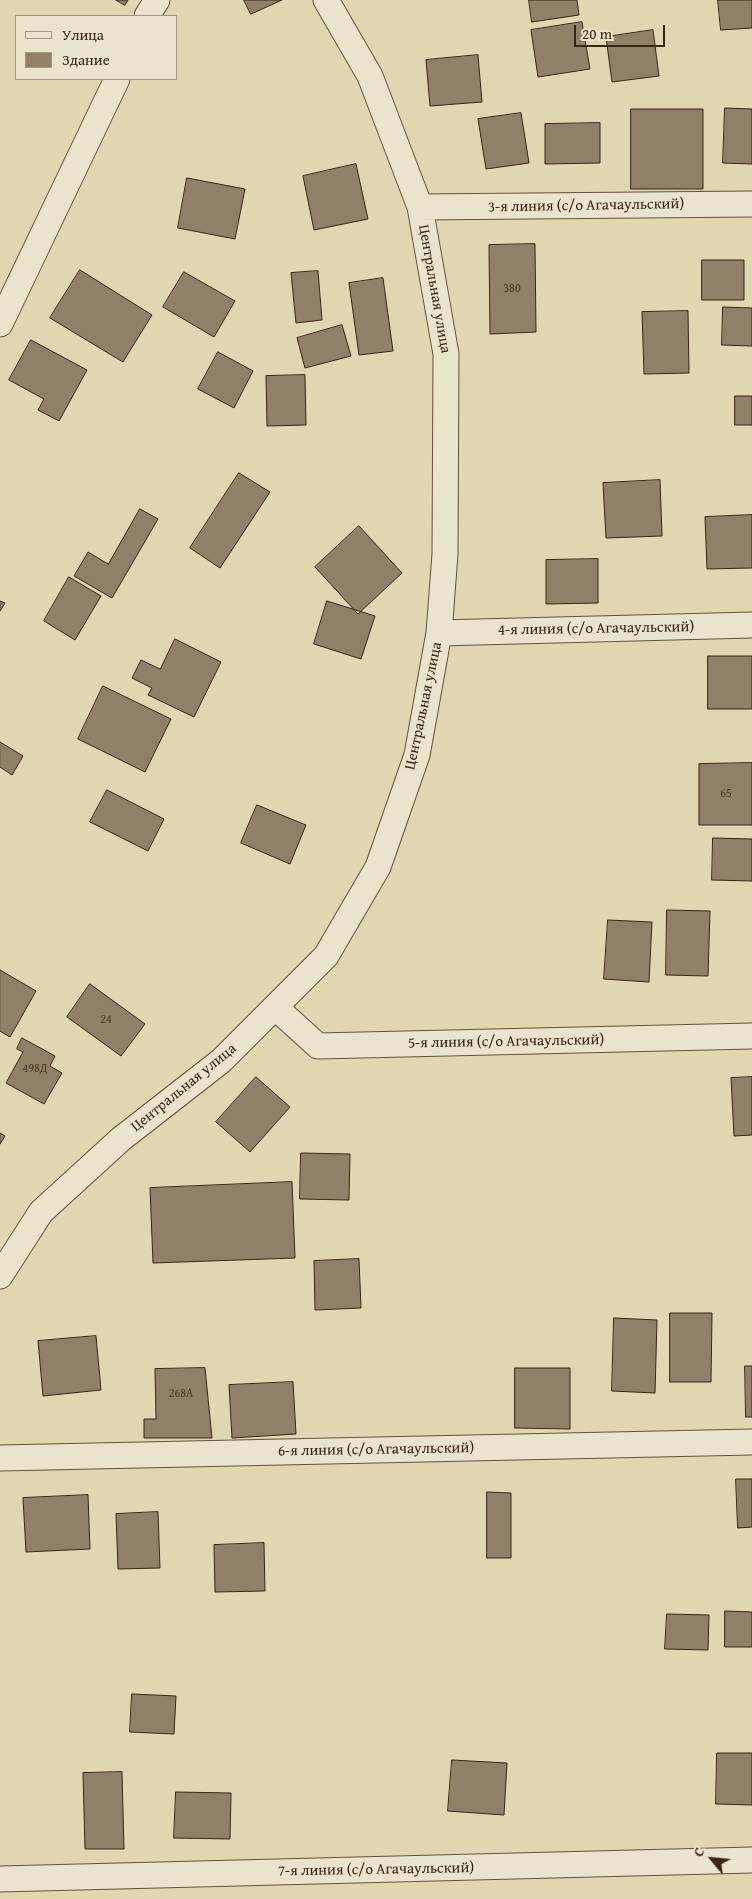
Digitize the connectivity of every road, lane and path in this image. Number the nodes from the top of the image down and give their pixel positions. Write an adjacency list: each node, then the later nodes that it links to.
1 (157, 0): 3 (street)
2 (326, 0): 6 (street, Центральная улица)
3 (148, 15)
4 (117, 80): 7 (street)
5 (752, 204): 6 (street, 3-я линия (с/о Агачаульский))
6 (420, 208): 9 (street, Центральная улица)
7 (0, 324)
8 (752, 625): 9 (street, 4-я линия (с/о Агачаульский))
9 (439, 633): 10 (street, Центральная улица)
10 (275, 1007): 11 (street, 5-я линия (с/о Агачаульский)); 12 (street, Центральная улица)
11 (752, 1036)
12 (0, 1276)
13 (752, 1442): 14 (street, 6-я линия (с/о Агачаульский))
14 (0, 1458)
15 (752, 1860): 16 (street, 7-я линия (с/о Агачаульский))
16 (0, 1879)

